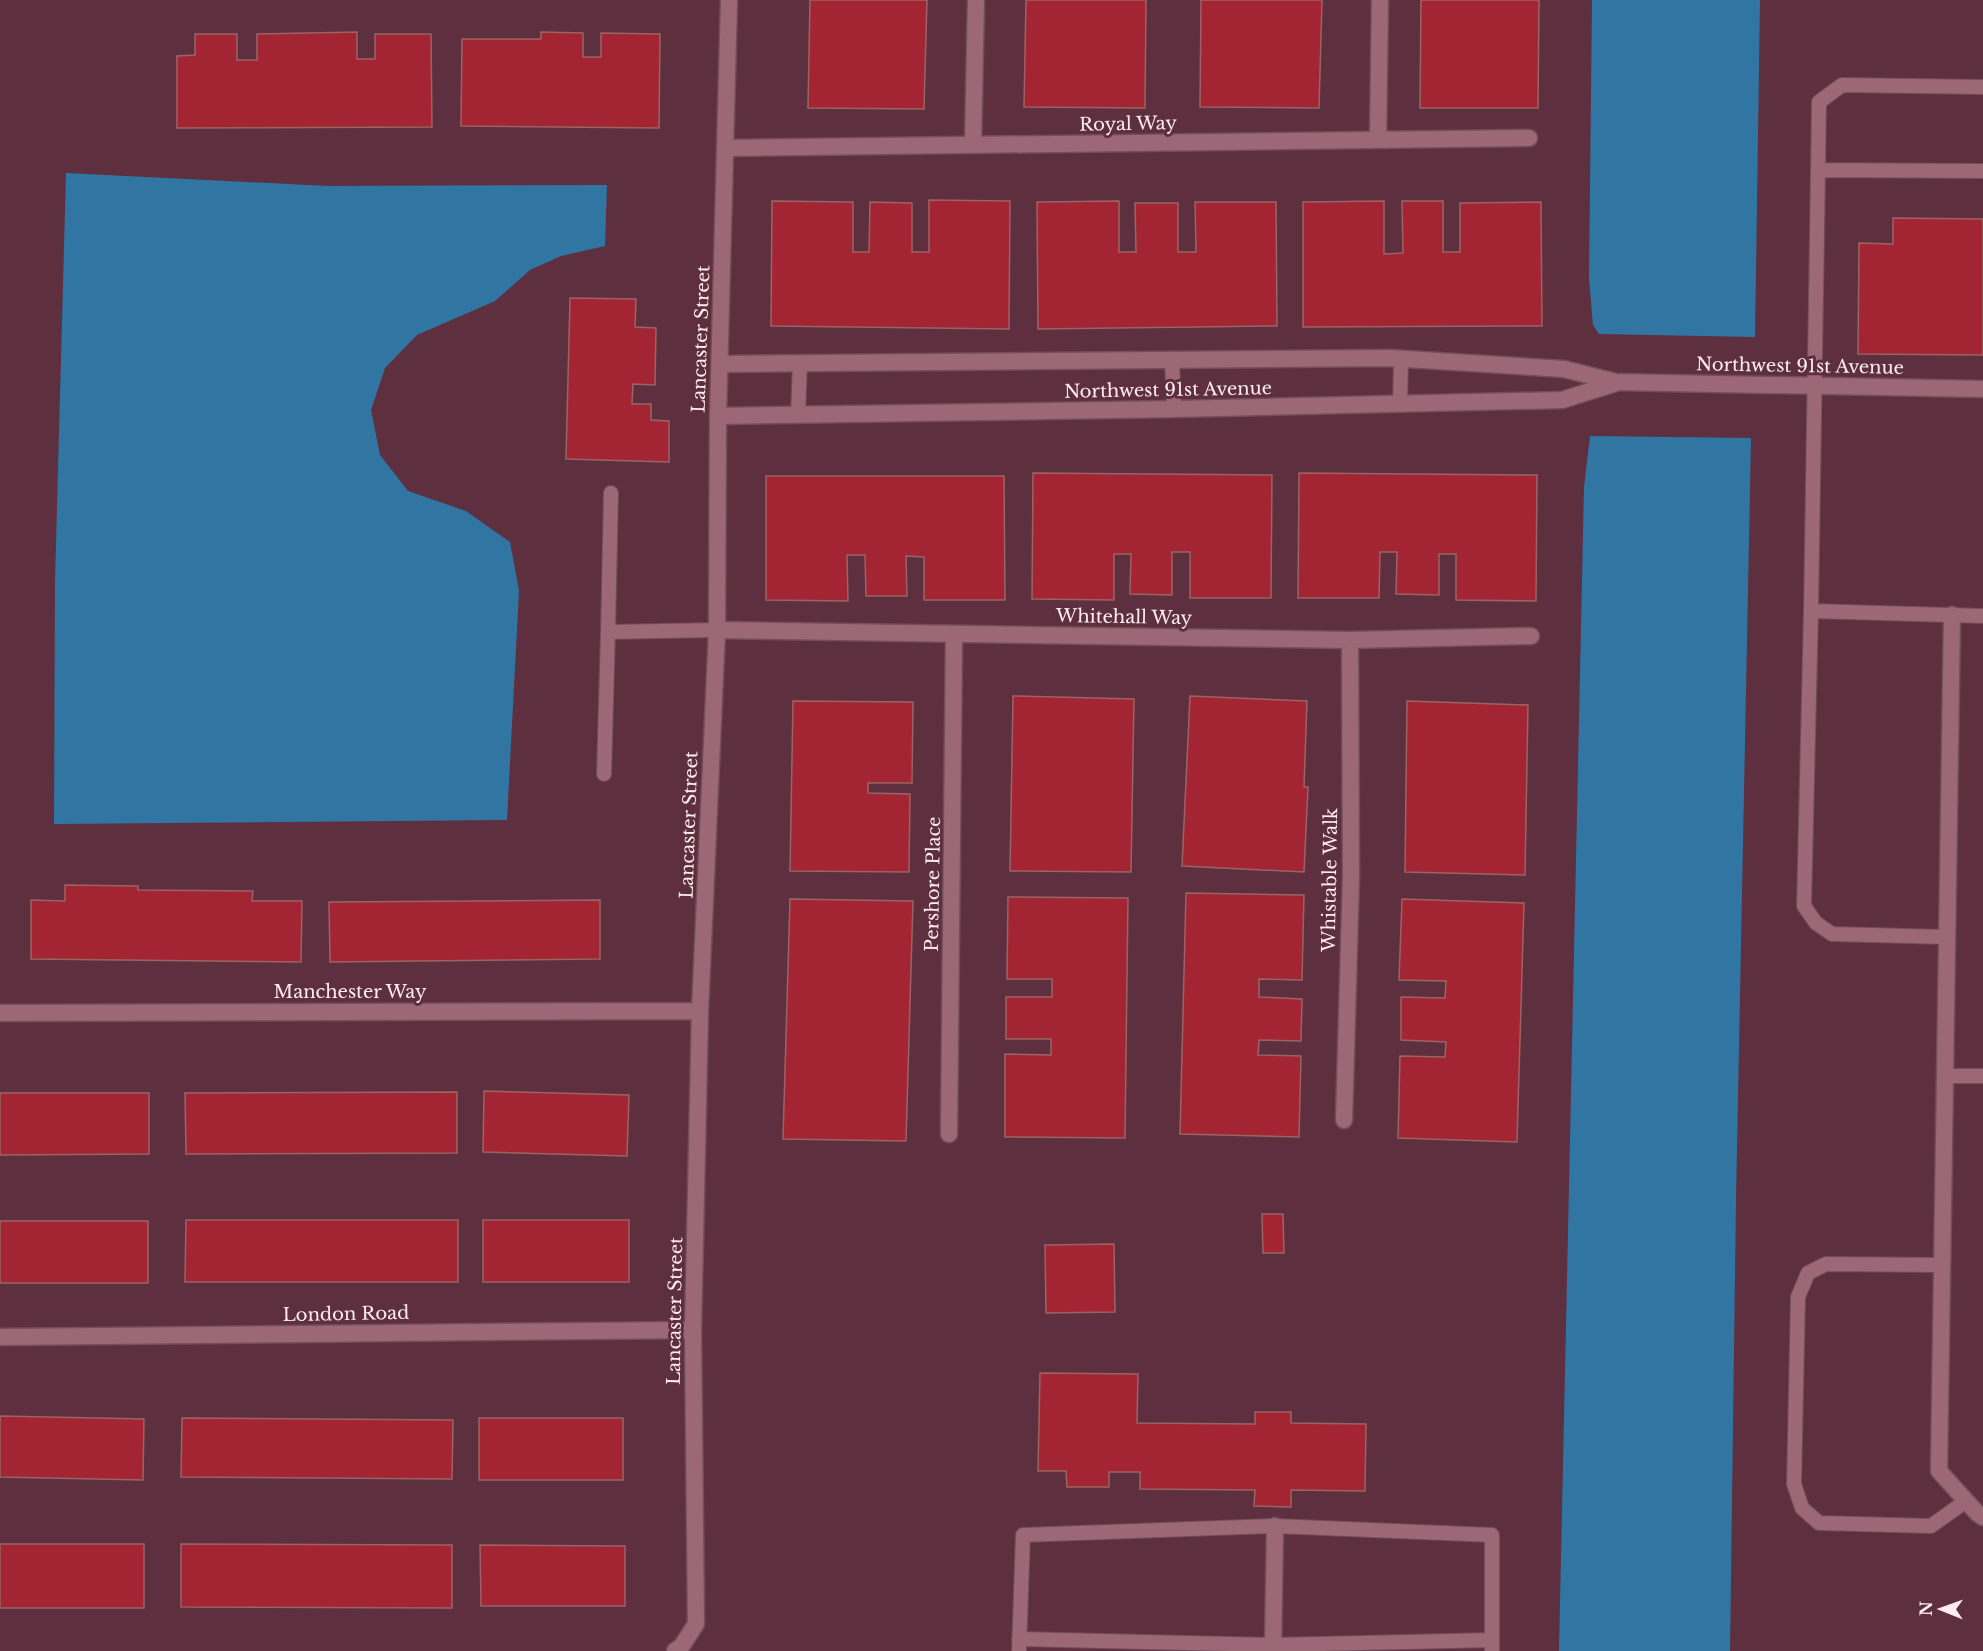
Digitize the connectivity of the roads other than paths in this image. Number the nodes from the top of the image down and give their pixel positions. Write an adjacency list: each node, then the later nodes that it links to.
1 (729, 0): 8 (street, Lancaster Street)
2 (976, 0): 7 (street)
3 (1380, 0): 6 (street)
4 (1983, 87): 9 (lane)
5 (1529, 138): 6 (street, Royal Way)
6 (1378, 140): 7 (street, Royal Way)
7 (973, 145): 8 (street, Royal Way)
8 (727, 148): 14 (street, Lancaster Street)
9 (1818, 170): 10 (lane); 16 (lane)
10 (1983, 171)
11 (1401, 359): 12 (street, Northwest 91st Avenue); 15 (street, Northwest 91st Avenue); 18 (lane)
12 (1172, 360): 13 (street, Northwest 91st Avenue); 19 (lane)
13 (800, 363): 14 (street, Northwest 91st Avenue); 20 (lane)
14 (720, 364): 21 (street, Lancaster Street)
15 (1616, 382): 16 (street, Northwest 91st Avenue); 18 (street, Northwest 91st Avenue)
16 (1816, 386): 17 (street, Northwest 91st Avenue); 23 (lane)
17 (1983, 389)
18 (1400, 404): 19 (street, Northwest 91st Avenue)
19 (1174, 409): 20 (street, Northwest 91st Avenue)
20 (798, 415): 21 (street, Northwest 91st Avenue)
21 (718, 416): 26 (street, Lancaster Street)
22 (611, 493): 27 (lane)
23 (1811, 611): 24 (lane); 32 (lane)
24 (1952, 615): 25 (lane); 32 (street)
25 (1983, 616)
26 (717, 630): 27 (lane); 28 (street, Whitehall Way); 33 (street, Lancaster Street)
27 (608, 632): 31 (lane)
28 (954, 634): 30 (street, Whitehall Way); 38 (street, Pershore Place)
29 (1531, 636): 30 (street, Whitehall Way)
30 (1350, 640): 37 (street, Whistable Walk)
31 (604, 774)
32 (1947, 937): 35 (street)
33 (700, 1011): 34 (street, Manchester Way); 40 (street, Lancaster Street)
34 (0, 1013)
35 (1945, 1076): 36 (lane); 39 (street)
36 (1983, 1076)
37 (1344, 1120)
38 (949, 1134)
39 (1942, 1265): 42 (street); 42 (lane)
40 (693, 1330): 41 (street, London Road); 48 (street, Lancaster Street)
41 (0, 1336)
42 (1966, 1501): 43 (street)
43 (1983, 1517)
44 (1275, 1526): 45 (lane); 46 (lane); 47 (street)
45 (1019, 1645): 47 (lane)
46 (1492, 1646): 47 (lane)
47 (1273, 1648)
48 (678, 1649)

